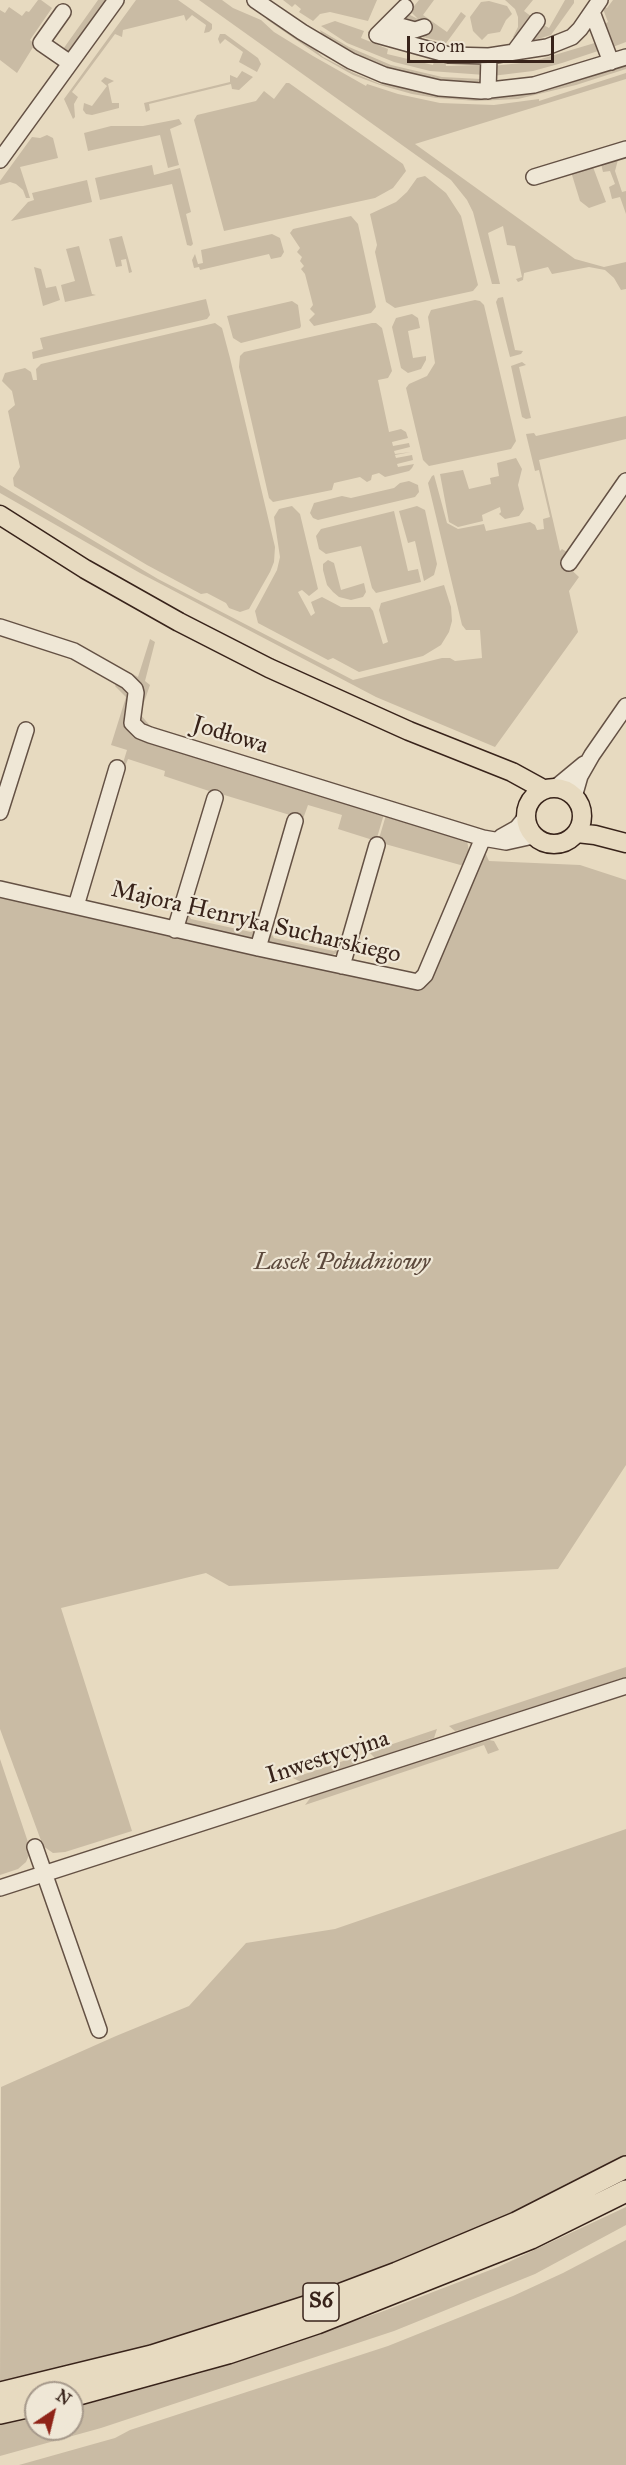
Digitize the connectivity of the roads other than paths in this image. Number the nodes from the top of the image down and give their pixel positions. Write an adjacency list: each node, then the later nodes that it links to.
1 (116, 0): 12 (street)
2 (255, 0): 13 (street)
3 (596, 6): 9 (street); 11 (street)
4 (405, 7): 7 (street)
5 (63, 12): 12 (street)
6 (537, 21): 9 (street)
7 (389, 23): 8 (street); 10 (street)
8 (424, 27)
9 (514, 52): 10 (street)
10 (489, 56): 13 (street)
11 (619, 60): 13 (street)
12 (70, 63): 15 (street)
13 (488, 91)
14 (626, 149): 16 (street)
15 (0, 160)
16 (534, 177)
17 (626, 481): 19 (street)
18 (0, 515): 24 (main road)
19 (569, 563)
20 (0, 627): 35 (street, Jodłowa)
21 (626, 706): 23 (street)
22 (26, 730): 30 (street)
23 (592, 755): 26 (street); 27 (street)
24 (485, 763): 26 (main road); 29 (main road)
25 (117, 768): 39 (street)
26 (549, 789): 27 (main road); 29 (main road)
27 (574, 797): 32 (main road)
28 (215, 798): 40 (street)
29 (527, 810): 33 (main road); 35 (street)
30 (0, 812)
31 (296, 821): 41 (street)
32 (579, 826): 33 (main road); 34 (main road); 36 (main road)
33 (533, 836): 35 (street)
34 (626, 838)
35 (489, 839): 42 (street, Majora Henryka Sucharskiego)
36 (626, 843)
37 (377, 845): 42 (street)
38 (0, 889): 39 (street, Majora Henryka Sucharskiego)
39 (76, 906): 40 (street, Majora Henryka Sucharskiego)
40 (175, 930): 41 (street, Majora Henryka Sucharskiego)
41 (258, 948): 42 (street, Majora Henryka Sucharskiego)
42 (342, 966)
43 (626, 1686): 45 (street, Inwestycyjna)
44 (35, 1847): 45 (street)
45 (43, 1874): 46 (street, Inwestycyjna); 47 (street)
46 (0, 1888)
47 (99, 2030)
48 (626, 2167): 50 (highway, S6)
49 (626, 2191): 51 (highway, S6)
50 (0, 2393)
51 (84, 2393)
52 (24, 2408): 53 (highway)
53 (0, 2413)

